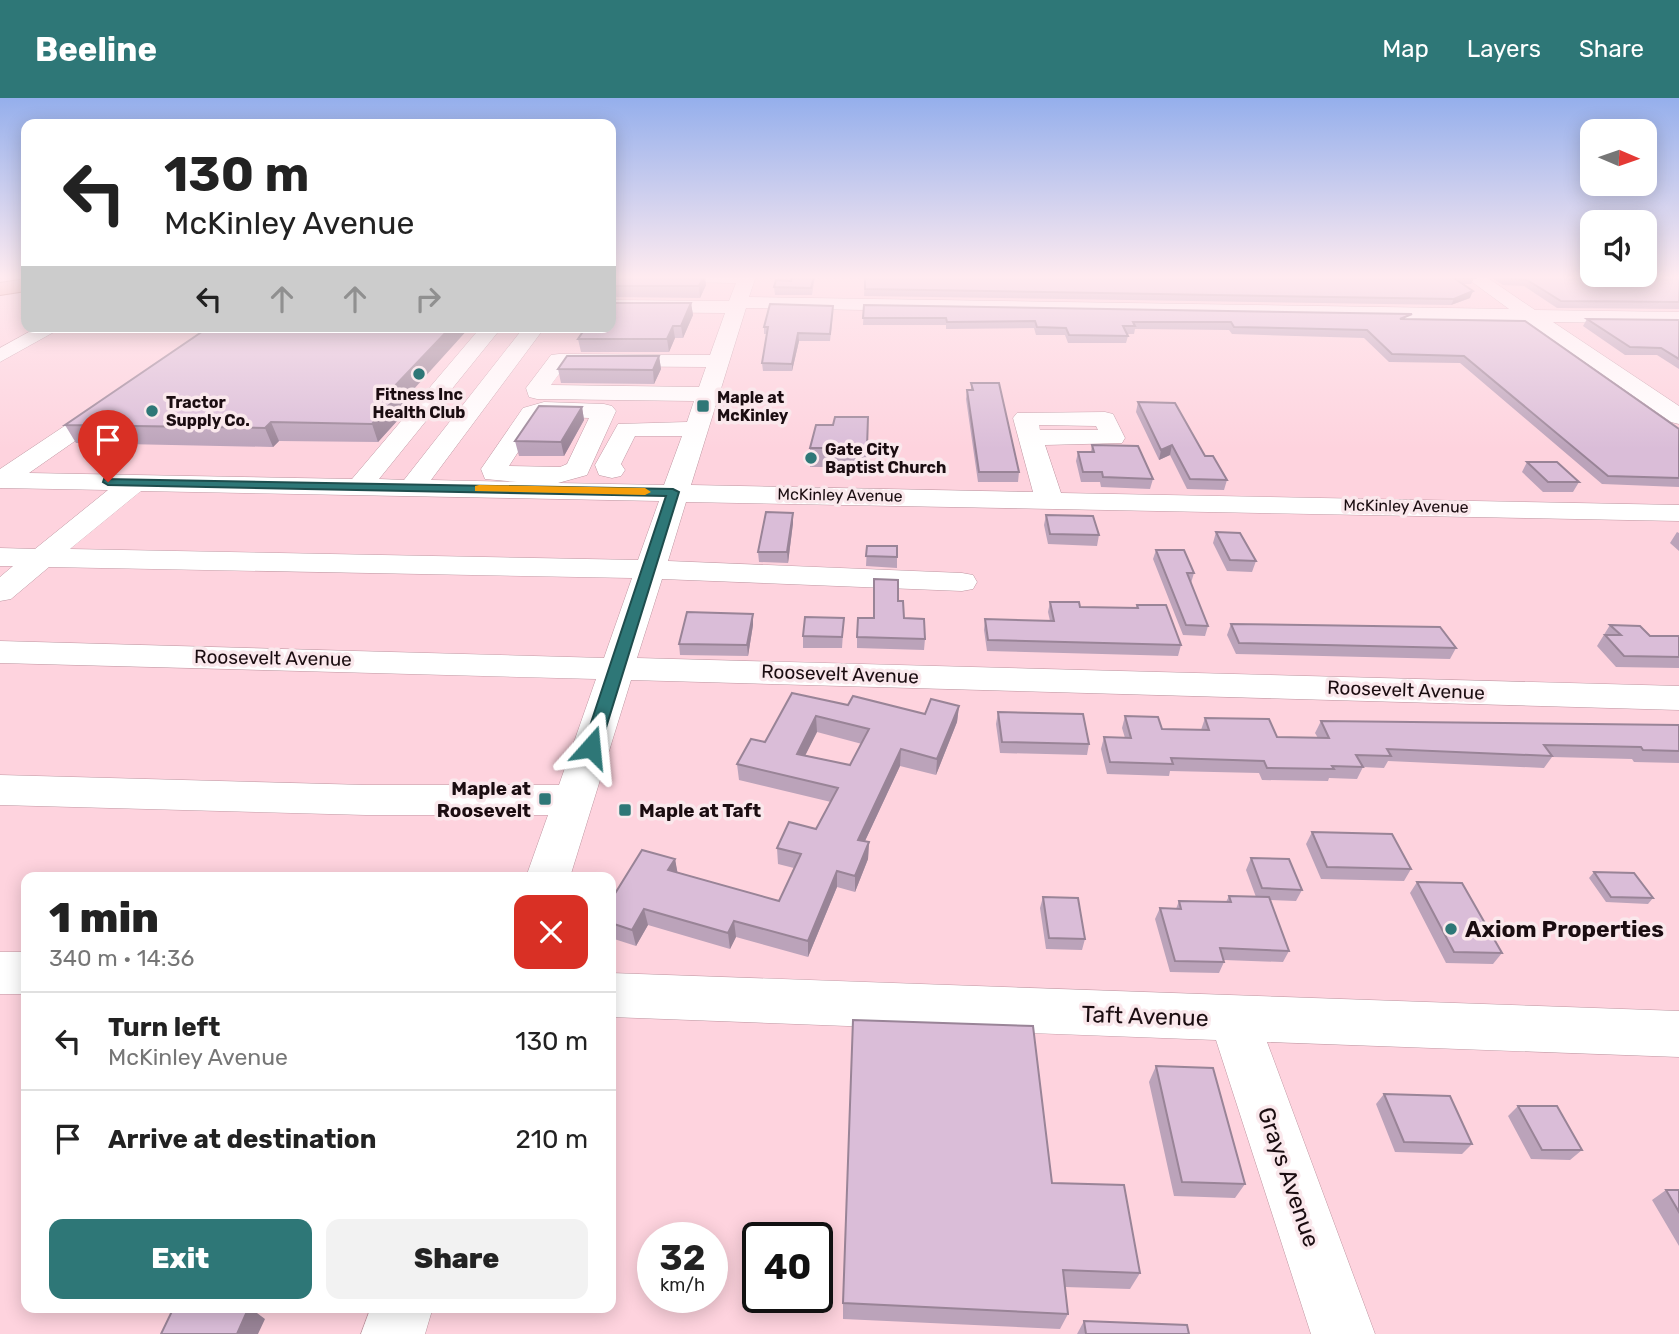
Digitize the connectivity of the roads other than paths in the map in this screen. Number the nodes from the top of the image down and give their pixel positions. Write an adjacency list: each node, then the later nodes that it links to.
1 (41, 334): 10 (street)
2 (486, 334): 13 (street)
3 (530, 334): 14 (street)
4 (704, 334): 7 (street)
5 (728, 334): 9 (street)
6 (1557, 334): 11 (street)
7 (703, 337): 8 (street); 9 (street)
8 (654, 346)
9 (721, 354): 15 (street); 15 (street)
10 (0, 356)
11 (1633, 386): 12 (street); 17 (street)
12 (1679, 387)
13 (438, 390): 14 (street); 23 (street)
14 (486, 391): 24 (street)
15 (707, 394): 18 (street)
16 (125, 395): 20 (street)
17 (1679, 417)
18 (695, 429): 22 (street); 22 (street)
19 (1030, 437): 25 (street)
20 (0, 480): 21 (street, McKinley Avenue)
21 (135, 482): 23 (street, McKinley Avenue); 28 (street)
22 (677, 482): 24 (street, McKinley Avenue); 25 (street, McKinley Avenue); 29 (street)
23 (360, 486): 24 (street, McKinley Avenue)
24 (412, 487)
25 (1049, 499): 26 (street, McKinley Avenue)
26 (1679, 513)
27 (0, 557): 28 (street)
28 (43, 558): 29 (street); 31 (street)
29 (649, 569): 30 (street); 33 (street)
30 (962, 582)
31 (0, 592)
32 (0, 652): 33 (street, Roosevelt Avenue)
33 (617, 667): 34 (street, Roosevelt Avenue); 36 (street)
34 (1679, 698)
35 (0, 790): 36 (street)
36 (574, 800): 37 (street)
37 (550, 872)
38 (0, 973): 39 (street)
39 (21, 974)
40 (616, 995): 41 (street, Taft Avenue)
41 (1234, 1019): 42 (street, Taft Avenue); 45 (street, Grays Avenue)
42 (1679, 1034)
43 (400, 1313): 44 (street)
44 (393, 1334)
45 (1343, 1334)

